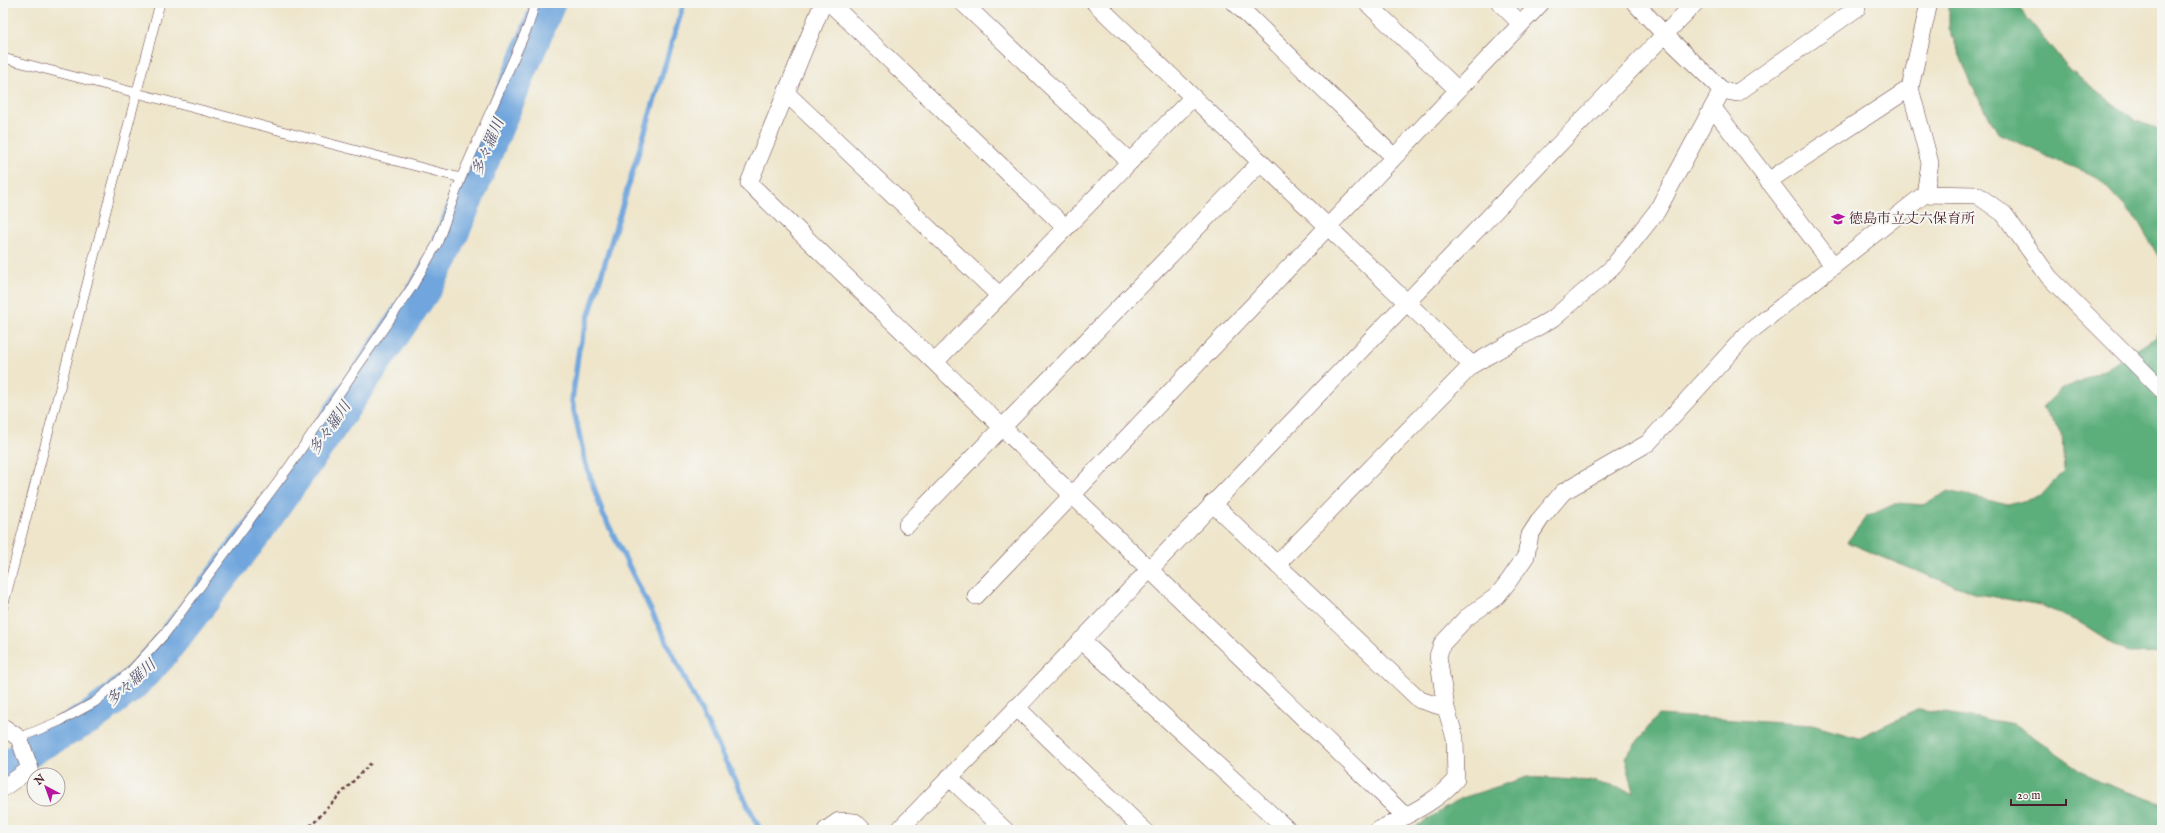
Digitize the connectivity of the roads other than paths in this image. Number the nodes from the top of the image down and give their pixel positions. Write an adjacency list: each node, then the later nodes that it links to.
1 (160, 3): 21 (lane)
2 (535, 3): 28 (lane)
3 (823, 3): 22 (street)
4 (830, 3): 32 (street)
5 (963, 3): 26 (street)
6 (1095, 3): 23 (street)
7 (1235, 3): 25 (street)
8 (1367, 3): 19 (street)
9 (1500, 3): 15 (street)
10 (1541, 3): 15 (street)
11 (1635, 3): 16 (street)
12 (1695, 3): 16 (street)
13 (1852, 3): 20 (street)
14 (1928, 3): 18 (street)
15 (1521, 24): 19 (street)
16 (1665, 35): 20 (street); 35 (street)
17 (3, 58): 21 (lane)
18 (1910, 88): 29 (street); 30 (street)
19 (1458, 90): 25 (street)
20 (1722, 90): 24 (street)
21 (138, 92): 28 (lane); 46 (lane)
22 (786, 93): 34 (street); 36 (street)
23 (1193, 97): 26 (street); 27 (street)
24 (1712, 108): 29 (street); 37 (street)
25 (1394, 157): 31 (street)
26 (1130, 162): 32 (street)
27 (1261, 162): 31 (street); 39 (street)
28 (461, 178): 51 (lane)
29 (1768, 181): 33 (street)
30 (1925, 194): 33 (street); 38 (street)
31 (1328, 226): 35 (street); 40 (street)
32 (1066, 228): 34 (street)
33 (1833, 265): 49 (street)
34 (1000, 296): 36 (street)
35 (1406, 302): 37 (street); 41 (street)
36 (935, 362): 39 (street)
37 (1472, 365): 43 (street)
38 (2162, 390)
39 (1002, 427): 40 (street); 42 (street)
40 (1071, 494): 44 (street); 45 (street)
41 (1212, 503): 43 (street); 44 (street)
42 (907, 525)
43 (1277, 564): 49 (street)
44 (1149, 569): 47 (street); 54 (street)
45 (976, 596)
46 (3, 607)
47 (1081, 640): 48 (street); 60 (street)
48 (1016, 707): 52 (street); 59 (street)
49 (1446, 708): 54 (street)
50 (3, 727): 51 (street)
51 (21, 742): 53 (street)
52 (949, 777): 57 (street); 58 (street)
53 (3, 788)
54 (1405, 816): 61 (street)
55 (826, 830): 56 (street)
56 (863, 830)
57 (899, 830)
58 (1005, 830)
59 (1144, 830)
60 (1288, 830)
61 (1379, 830)

